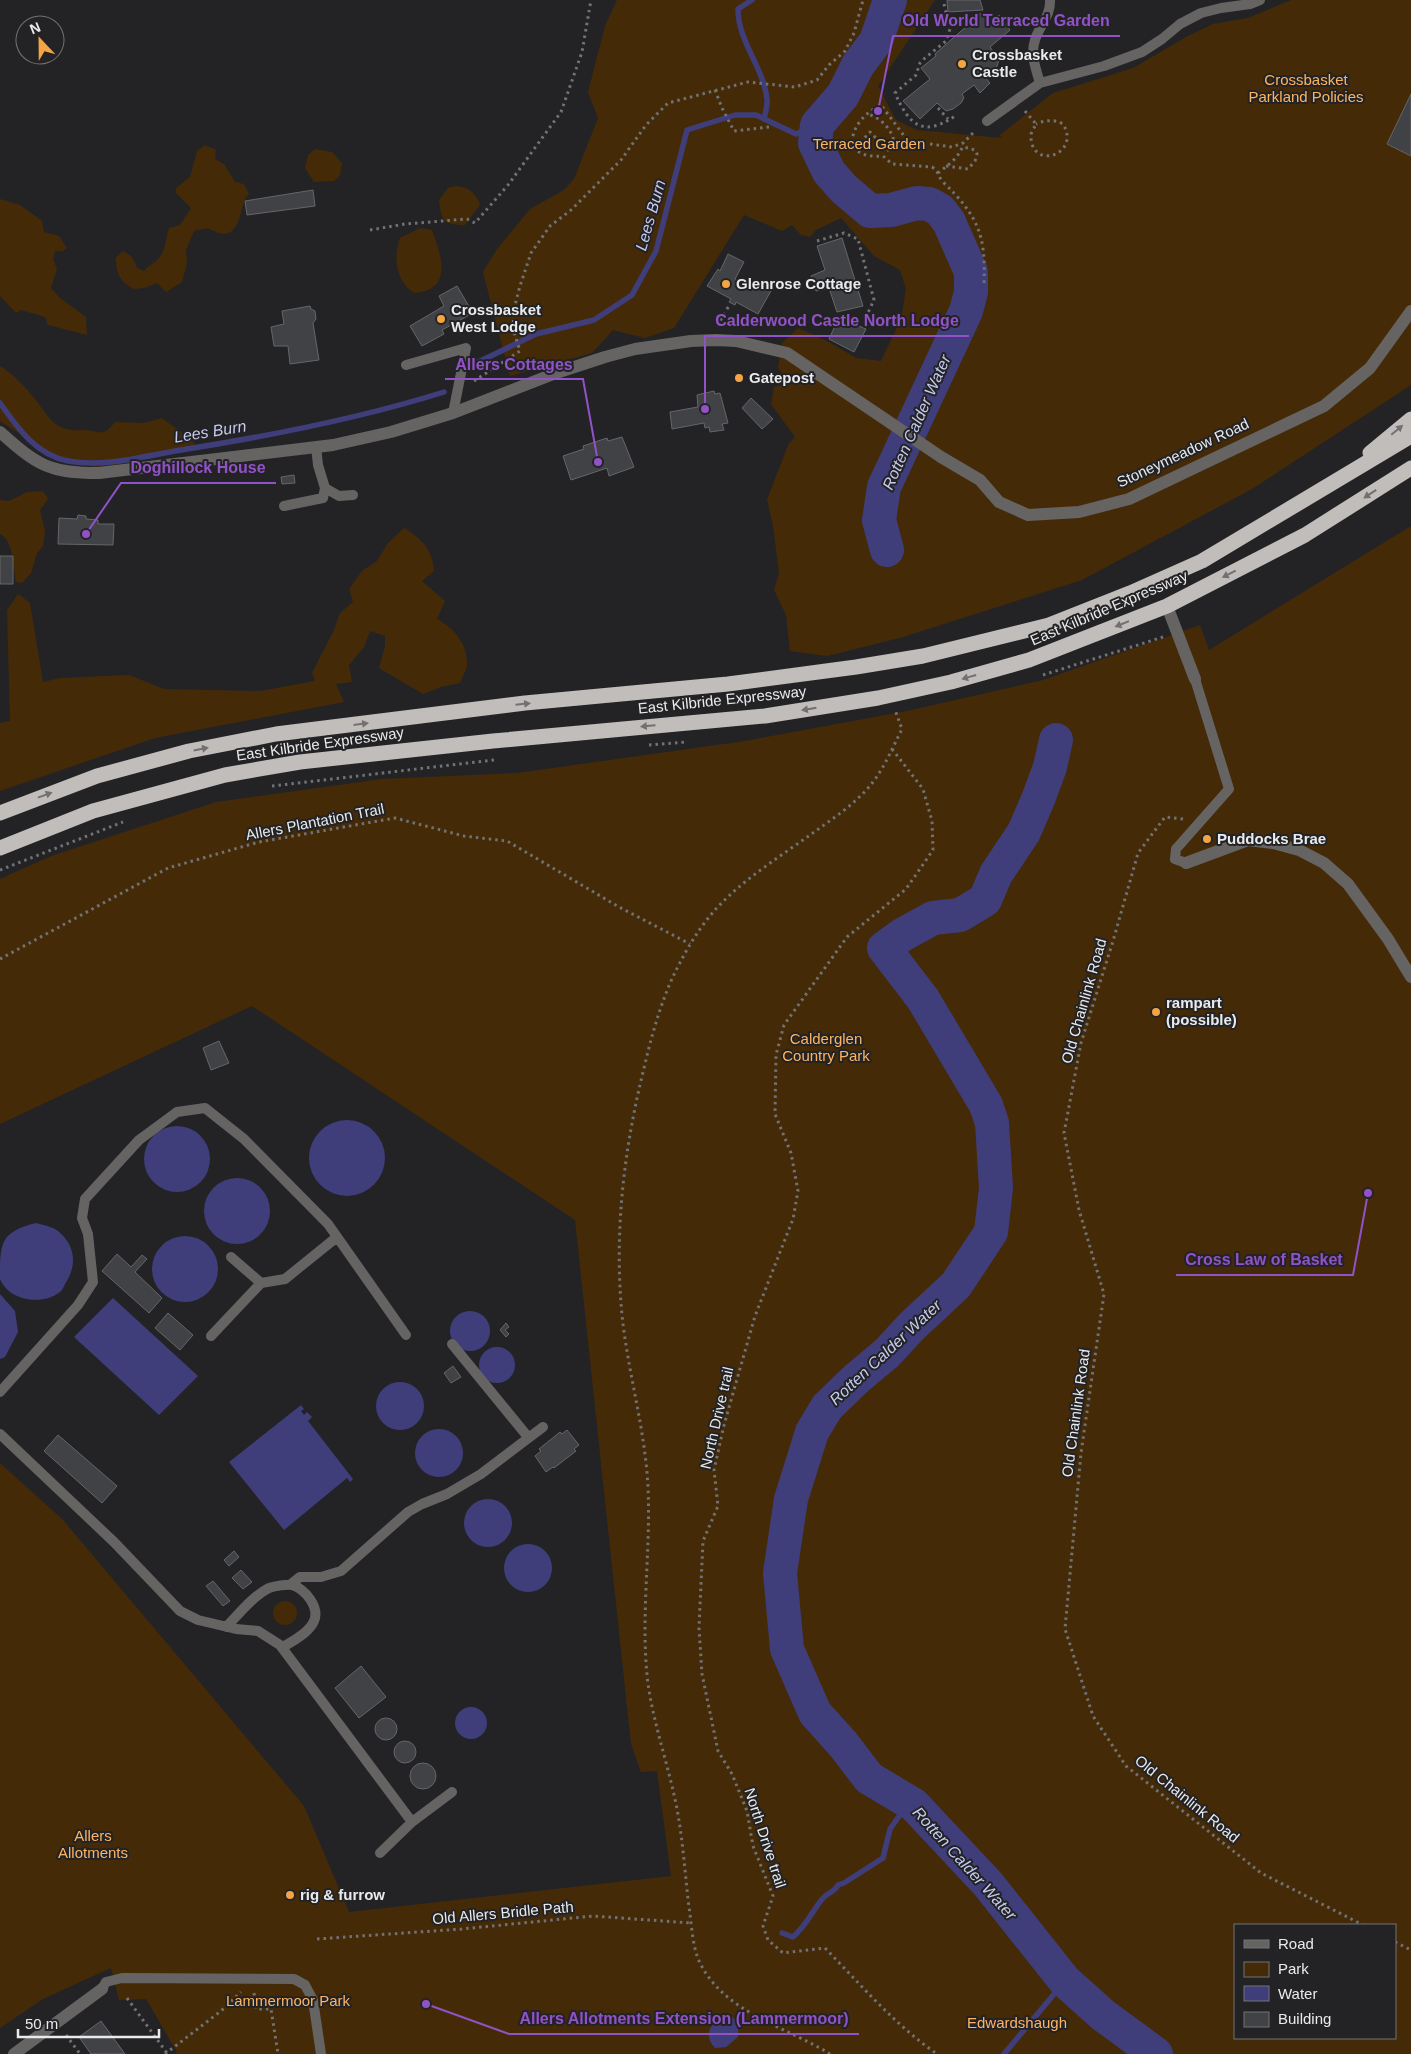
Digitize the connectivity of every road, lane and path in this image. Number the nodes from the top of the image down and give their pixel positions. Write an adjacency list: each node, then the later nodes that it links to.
1 (591, 0): 23 (path)
2 (863, 0): 7 (path)
3 (1050, 0): 6 (lane)
4 (1251, 1): 6 (lane)
5 (944, 4): 11 (path)
6 (1040, 83): 8 (lane)
7 (715, 90): 15 (path); 31 (path)
8 (1015, 99): 13 (lane); 14 (path)
9 (938, 108): 12 (path)
10 (867, 114): 17 (path); 18 (path); 19 (path)
11 (955, 116)
12 (948, 119)
13 (987, 121)
14 (1036, 124): 14 (path)
15 (769, 127)
16 (972, 133): 17 (path)
17 (963, 143): 21 (path); 21 (path)
18 (855, 147): 19 (path); 20 (path)
19 (888, 150): 20 (path)
20 (884, 156): 22 (path)
21 (946, 166): 22 (path)
22 (938, 173): 25 (path)
23 (370, 230)
24 (817, 241): 28 (path)
25 (984, 283)
26 (730, 304): 29 (path)
27 (1411, 311): 32 (street, Stoneymeadow Road)
28 (868, 324)
29 (717, 326)
30 (406, 365): 31 (lane)
31 (457, 393): 32 (lane)
32 (453, 413): 36 (street)
33 (1411, 419): 38 (highway, one-way to 33)
34 (0, 432): 36 (street)
35 (1411, 436): 38 (highway, East Kilbride Expressway)
36 (316, 447): 39 (lane)
37 (1411, 468): 42 (highway, East Kilbride Expressway, one-way to 42)
38 (1333, 484): 46 (highway, East Kilbride Expressway, one-way to 38)
39 (325, 488): 40 (lane); 41 (lane)
40 (353, 495)
41 (284, 506)
42 (1167, 606): 43 (street); 48 (highway, East Kilbride Expressway, one-way to 48)
43 (1196, 679): 49 (lane)
44 (894, 707): 45 (path)
45 (892, 749): 50 (path); 85 (path, North Drive trail)
46 (0, 813)
47 (1188, 820): 70 (path, Old Chainlink Road)
48 (0, 848)
49 (1186, 864): 52 (street)
50 (690, 944): 51 (path, Allers Plantation Trail); 69 (path)
51 (0, 959)
52 (1411, 976)
53 (337, 1237): 55 (lane); 56 (lane); 59 (lane)
54 (231, 1257): 55 (lane)
55 (261, 1283): 57 (lane)
56 (406, 1335)
57 (211, 1336)
58 (452, 1344): 62 (lane)
59 (0, 1392)
60 (543, 1427): 62 (lane)
61 (0, 1434): 64 (lane)
62 (528, 1436): 63 (lane)
63 (290, 1584): 64 (lane); 65 (lane)
64 (226, 1627): 65 (lane)
65 (282, 1648): 67 (lane)
66 (452, 1792): 67 (lane)
67 (412, 1822): 68 (lane)
68 (380, 1853)
69 (691, 1923): 71 (path, Old Allers Bridle Path); 84 (path)
70 (1360, 1924)
71 (317, 1939)
72 (1396, 1942): 73 (path)
73 (1411, 1950)
74 (102, 1989): 78 (street); 83 (lane)
75 (231, 1991): 76 (path)
76 (241, 1992): 79 (path); 82 (path)
77 (127, 1998): 79 (path)
78 (57, 2022): 80 (street); 81 (path)
79 (166, 2053)
80 (14, 2054)
81 (80, 2054)
82 (278, 2054)
83 (320, 2054)
84 (830, 2054)
85 (937, 2054)

